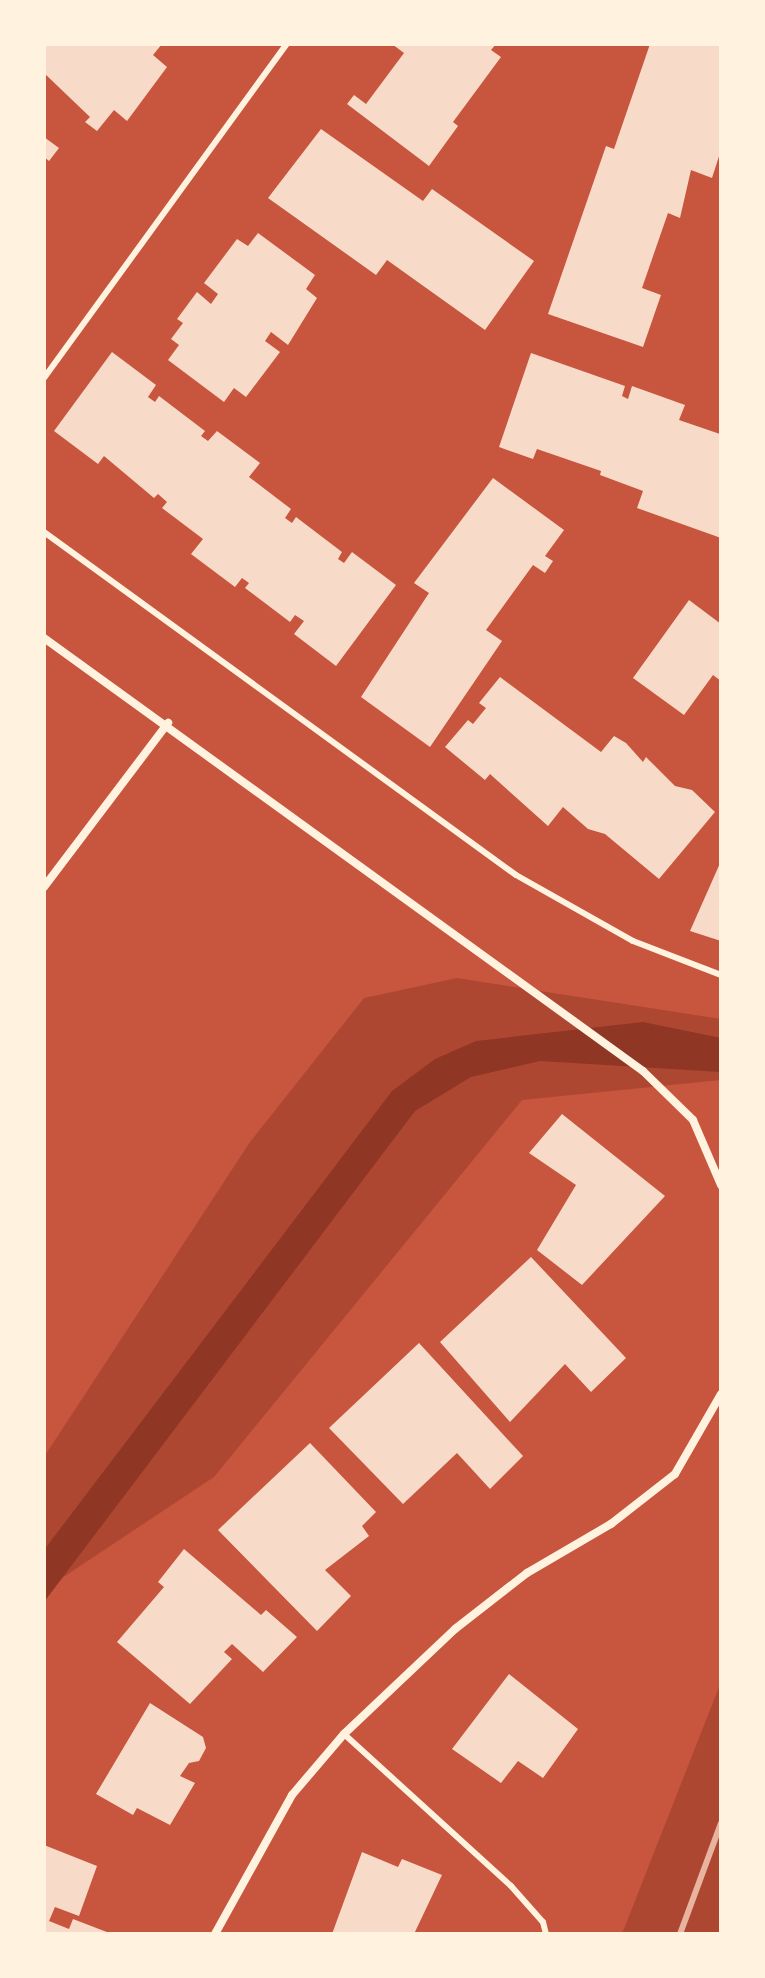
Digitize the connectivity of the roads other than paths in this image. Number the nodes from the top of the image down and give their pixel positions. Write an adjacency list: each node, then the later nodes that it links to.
1 (287, 44): 2 (lane)
2 (44, 378)
3 (44, 532): 7 (lane)
4 (44, 638): 5 (street)
5 (168, 723): 6 (street); 8 (street)
6 (44, 887)
7 (721, 975)
8 (721, 1185)
9 (721, 1394): 10 (street)
10 (344, 1734): 11 (street); 12 (lane)
11 (215, 1934)
12 (546, 1934)

